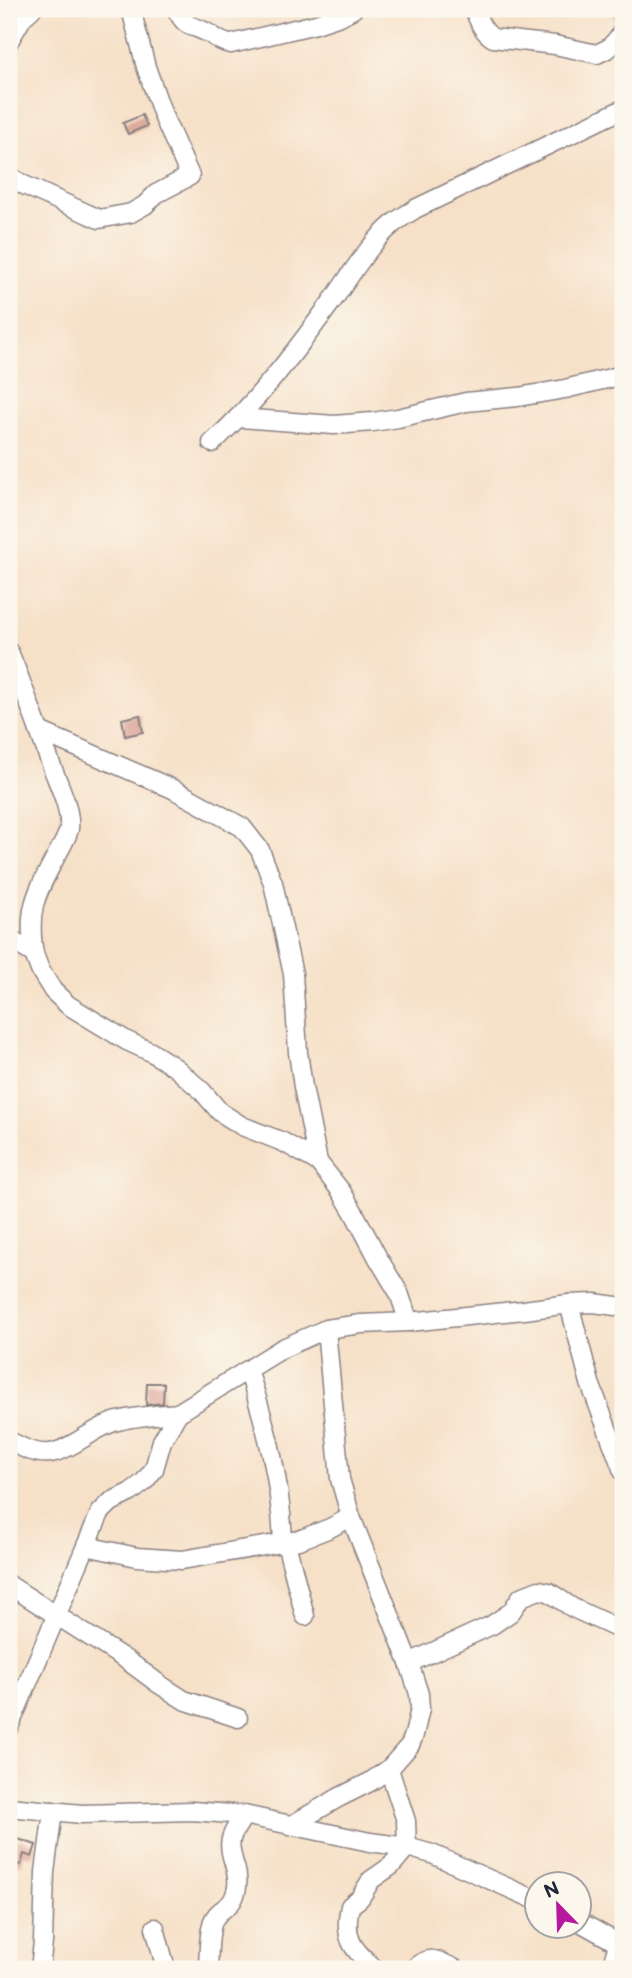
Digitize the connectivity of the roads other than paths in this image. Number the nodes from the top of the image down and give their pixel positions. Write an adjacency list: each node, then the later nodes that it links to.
1 (33, 9): 9 (street)
2 (131, 9): 11 (street)
3 (176, 9): 4 (street)
4 (353, 9)
5 (474, 9): 8 (street)
6 (620, 9): 7 (street)
7 (623, 19)
8 (623, 30)
9 (9, 41)
10 (623, 109): 13 (street)
11 (9, 176)
12 (623, 375): 13 (street)
13 (240, 418): 14 (street)
14 (212, 443)
15 (9, 652): 16 (street)
16 (39, 731): 18 (street); 19 (street)
17 (9, 939): 18 (street)
18 (34, 954): 19 (street)
19 (318, 1162): 22 (street)
20 (569, 1304): 21 (street); 22 (street); 27 (street)
21 (623, 1307)
22 (409, 1322): 23 (street)
23 (326, 1329): 24 (street); 28 (street)
24 (248, 1370): 25 (street); 29 (street)
25 (178, 1413): 26 (street); 30 (street)
26 (9, 1441)
27 (623, 1471)
28 (351, 1517): 29 (street); 35 (street)
29 (285, 1543): 30 (street); 33 (street)
30 (86, 1546): 32 (street)
31 (9, 1585): 32 (street)
32 (56, 1616): 36 (street); 37 (street)
33 (305, 1616)
34 (623, 1632): 35 (street)
35 (409, 1663): 38 (street)
36 (237, 1718)
37 (9, 1727)
38 (388, 1769): 42 (street); 43 (street)
39 (9, 1807): 40 (street)
40 (53, 1811): 41 (street); 48 (street)
41 (244, 1815): 42 (street); 50 (street)
42 (290, 1826): 43 (street)
43 (407, 1847): 44 (street); 51 (street)
44 (524, 1896)
45 (155, 1928): 49 (street)
46 (594, 1930): 47 (street)
47 (621, 1945): 54 (street)
48 (40, 1969)
49 (166, 1969)
50 (208, 1969)
51 (375, 1969)
52 (413, 1969): 53 (street)
53 (455, 1969)
54 (611, 1969)

